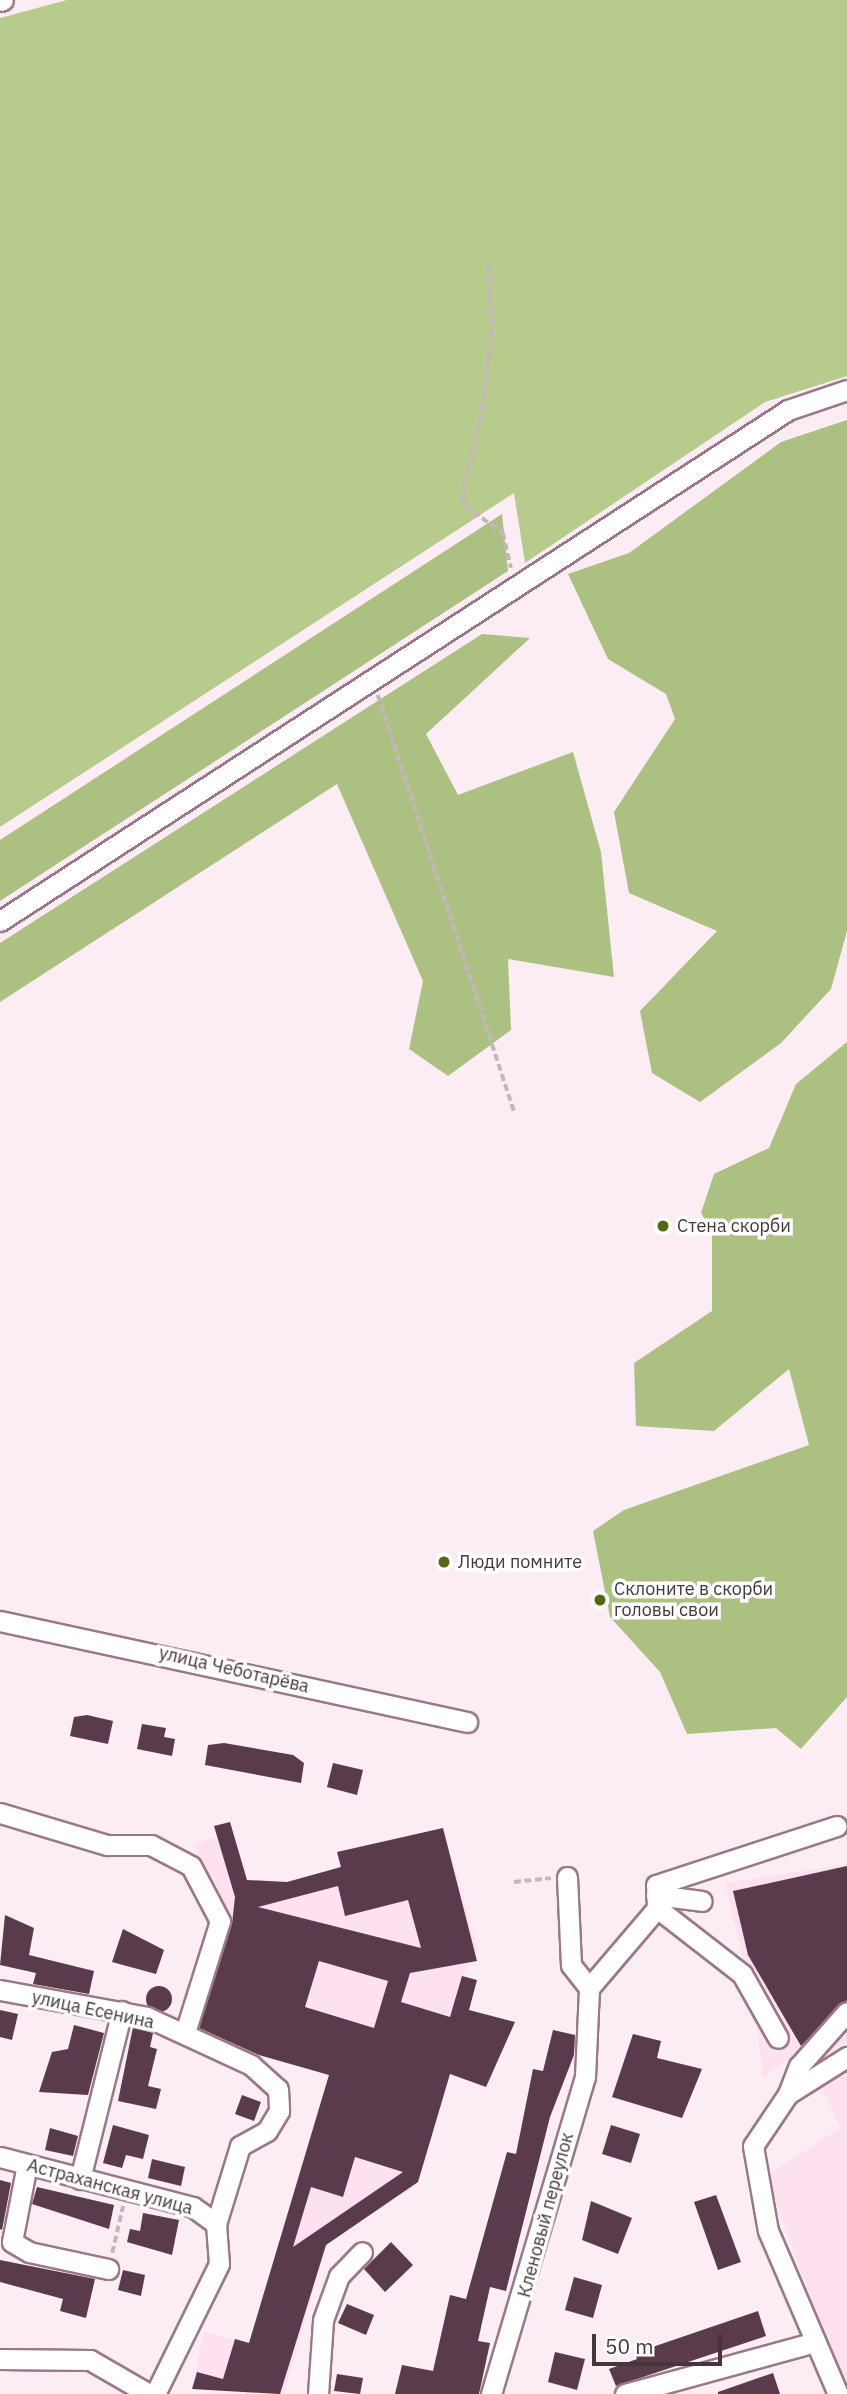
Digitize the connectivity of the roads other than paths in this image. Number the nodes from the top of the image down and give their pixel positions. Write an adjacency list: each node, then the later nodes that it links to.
1 (847, 390): 2 (street)
2 (0, 921)
3 (0, 1621): 4 (street, улица Чеботарёва)
4 (467, 1722)
5 (0, 1813): 14 (street)
6 (837, 1826): 9 (street)
7 (567, 1877): 10 (street)
8 (702, 1901): 9 (street)
9 (657, 1902): 10 (street); 15 (street)
10 (589, 1988): 29 (street, Кленовый переулок)
11 (0, 1990): 12 (street, улица Есенина)
12 (122, 2011): 14 (street, улица Есенина); 20 (street)
13 (847, 2012): 17 (street)
14 (186, 2033): 21 (street, улица Есенина)
15 (778, 2038)
16 (847, 2057): 17 (street)
17 (788, 2094): 24 (street)
18 (0, 2157): 19 (street, Астраханская улица)
19 (27, 2164): 20 (street, Астраханская улица); 23 (street)
20 (80, 2179): 21 (street, Астраханская улица)
21 (216, 2224): 27 (street)
22 (362, 2252): 28 (street)
23 (108, 2269)
24 (812, 2343): 30 (street); 31 (street)
25 (0, 2359): 26 (street)
26 (149, 2394)
27 (155, 2394)
28 (318, 2394)
29 (491, 2394)
30 (625, 2394)
31 (838, 2394)

